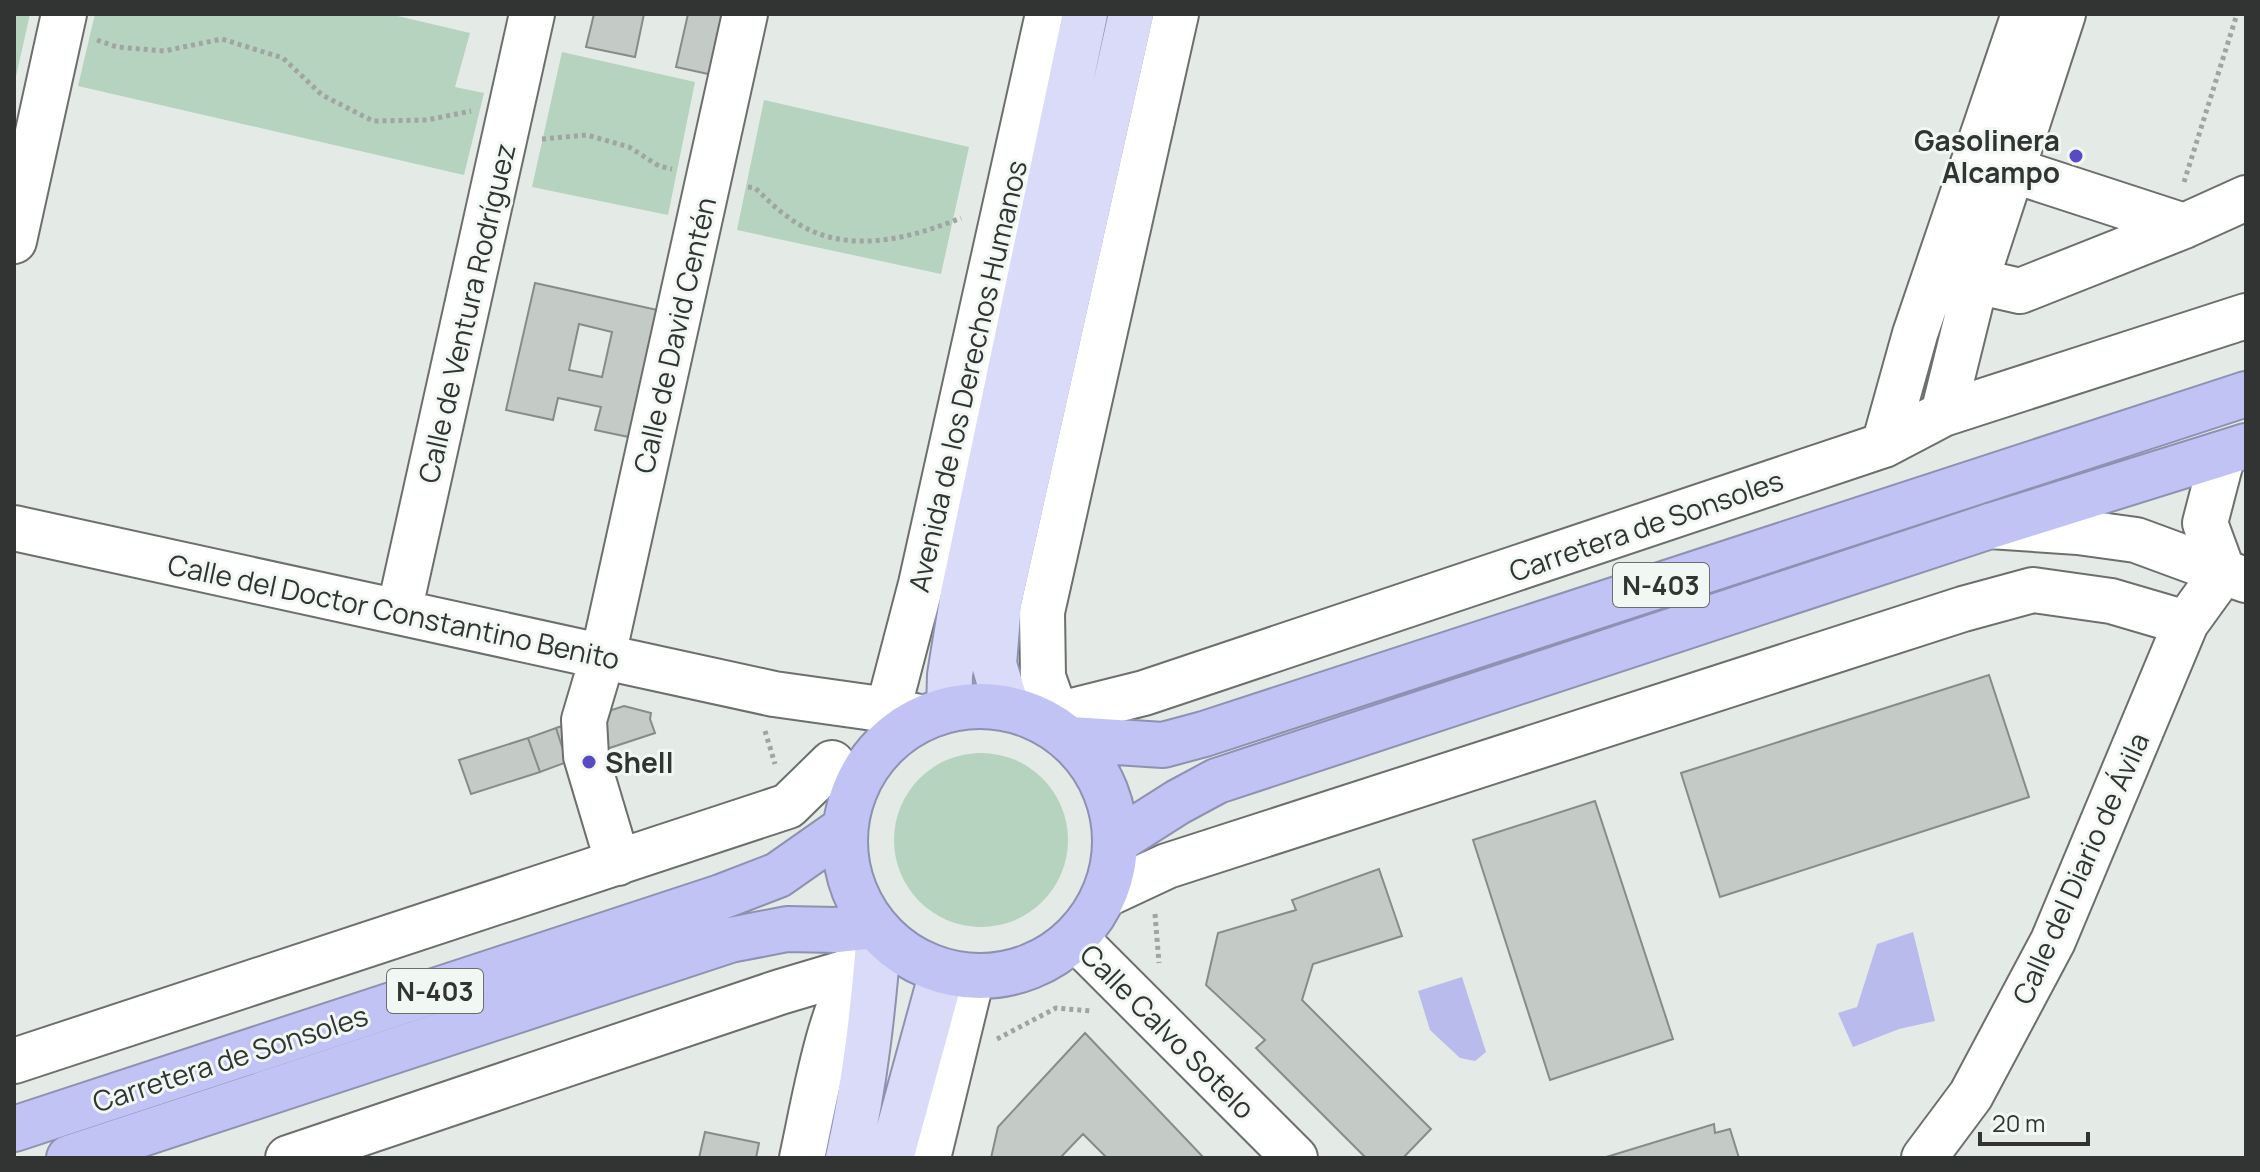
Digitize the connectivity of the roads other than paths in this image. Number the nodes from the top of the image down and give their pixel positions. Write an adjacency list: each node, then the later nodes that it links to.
1 (64, 14): 13 (street)
2 (532, 14): 23 (street, Calle de Ventura Rodríguez)
3 (745, 14): 25 (street, Calle de David Centén)
4 (1048, 14): 28 (street, Avenida de los Derechos Humanos)
5 (1085, 14): 28 (main road, Avenida de los Derechos Humanos)
6 (1131, 14): 27 (main road)
7 (1176, 14): 27 (street)
8 (2024, 14): 18 (street)
9 (2063, 14): 10 (street)
10 (2012, 170): 12 (street); 14 (street)
11 (2246, 198): 12 (street)
12 (2177, 224): 14 (street)
13 (14, 241)
14 (1976, 281): 17 (street)
15 (2246, 316): 17 (street, Carretera de Sonsoles)
16 (2246, 394): 27 (highway, N-403)
17 (1943, 414): 18 (street, Carretera de Sonsoles)
18 (1884, 445): 27 (street, Carretera de Sonsoles)
19 (2235, 450): 20 (highway, N-403); 22 (street)
20 (1990, 526): 22 (street); 30 (highway, N-403)
21 (14, 528): 23 (street, Calle del Doctor Constantino Benito)
22 (2235, 576): 24 (street, Calle del Diario de Ávila)
23 (399, 612): 25 (street, Calle del Doctor Constantino Benito)
24 (2186, 623): 32 (street); 47 (street, Calle del Diario de Ávila)
25 (603, 656): 26 (street, Calle del Doctor Constantino Benito); 31 (street, Calle de David Centén)
26 (774, 694): 28 (street, Calle del Doctor Constantino Benito); 29 (street, Calle del Doctor Constantino Benito)
27 (1053, 714): 28 (highway, N-403); 30 (highway)
28 (913, 718): 29 (highway, N-403)
29 (845, 799): 31 (street); 34 (highway); 39 (highway, Carretera de Sonsoles / N-403)
30 (1115, 842): 32 (highway)
31 (618, 863): 38 (street)
32 (1105, 895): 33 (highway)
33 (1075, 938): 35 (highway); 46 (street, Calle Calvo Sotelo)
34 (877, 947): 35 (highway); 36 (street); 37 (main road); 40 (highway, Carretera de Sonsoles / N-403)
35 (957, 974): 44 (main road); 45 (street)
36 (780, 992): 37 (street); 41 (street)
37 (854, 1023): 42 (street); 43 (main road)
38 (14, 1061)
39 (14, 1129)
40 (69, 1158)
41 (288, 1158)
42 (802, 1158)
43 (848, 1158)
44 (891, 1158)
45 (928, 1158)
46 (1295, 1158)
47 (1924, 1158)

